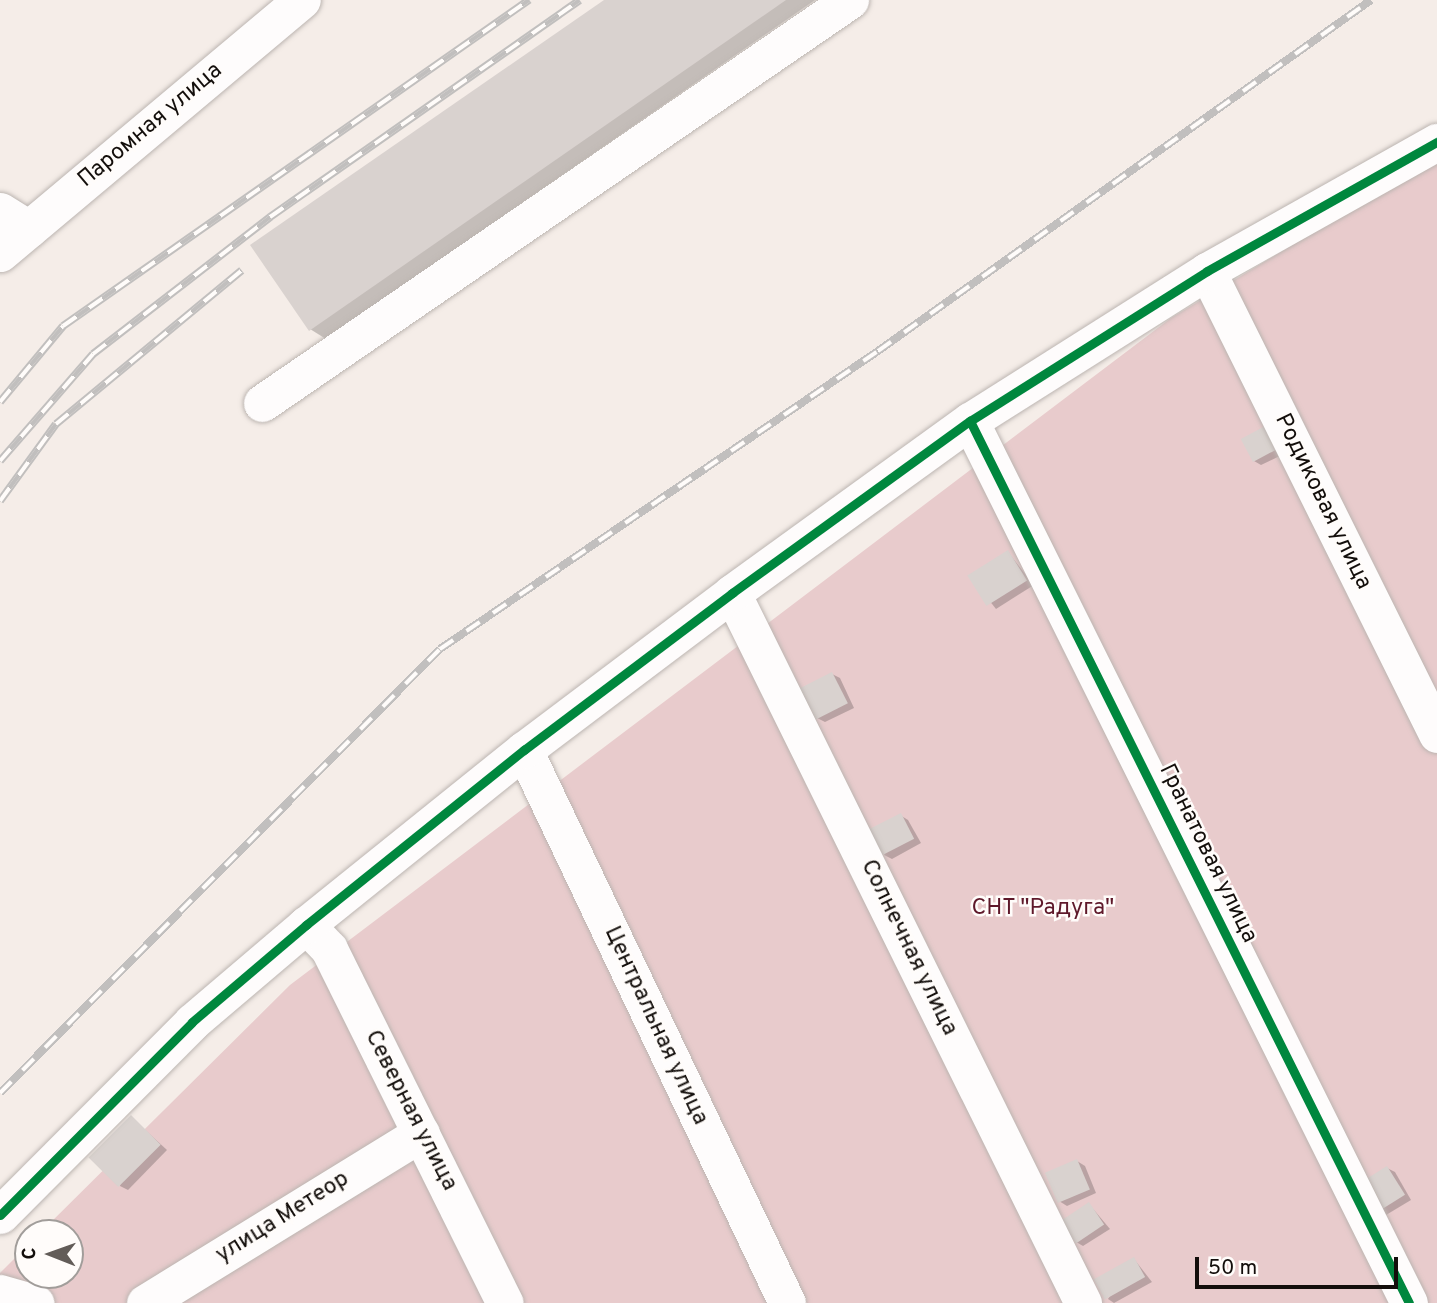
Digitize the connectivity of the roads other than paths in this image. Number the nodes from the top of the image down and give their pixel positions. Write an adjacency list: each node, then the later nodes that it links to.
1 (302, 0): 4 (street, Паромная улица)
2 (850, 0): 7 (street)
3 (1437, 142): 6 (street)
4 (15, 220): 5 (street, Паромная улица)
5 (0, 253)
6 (1208, 271): 8 (street); 10 (street, Родиковая улица)
7 (262, 404)
8 (970, 421): 9 (street); 21 (street, Гранатовая улица)
9 (732, 593): 11 (street); 20 (street, Солнечная улица)
10 (1437, 734)
11 (524, 750): 12 (street); 19 (street, Центральная улица)
12 (306, 925): 13 (street, Северная улица); 14 (street)
13 (421, 1133): 17 (street, улица Метеор); 18 (street, Северная улица)
14 (0, 1215)
15 (0, 1293): 16 (street)
16 (36, 1303)
17 (145, 1303)
18 (505, 1303)
19 (787, 1303)
20 (1083, 1303)
21 (1409, 1303)

